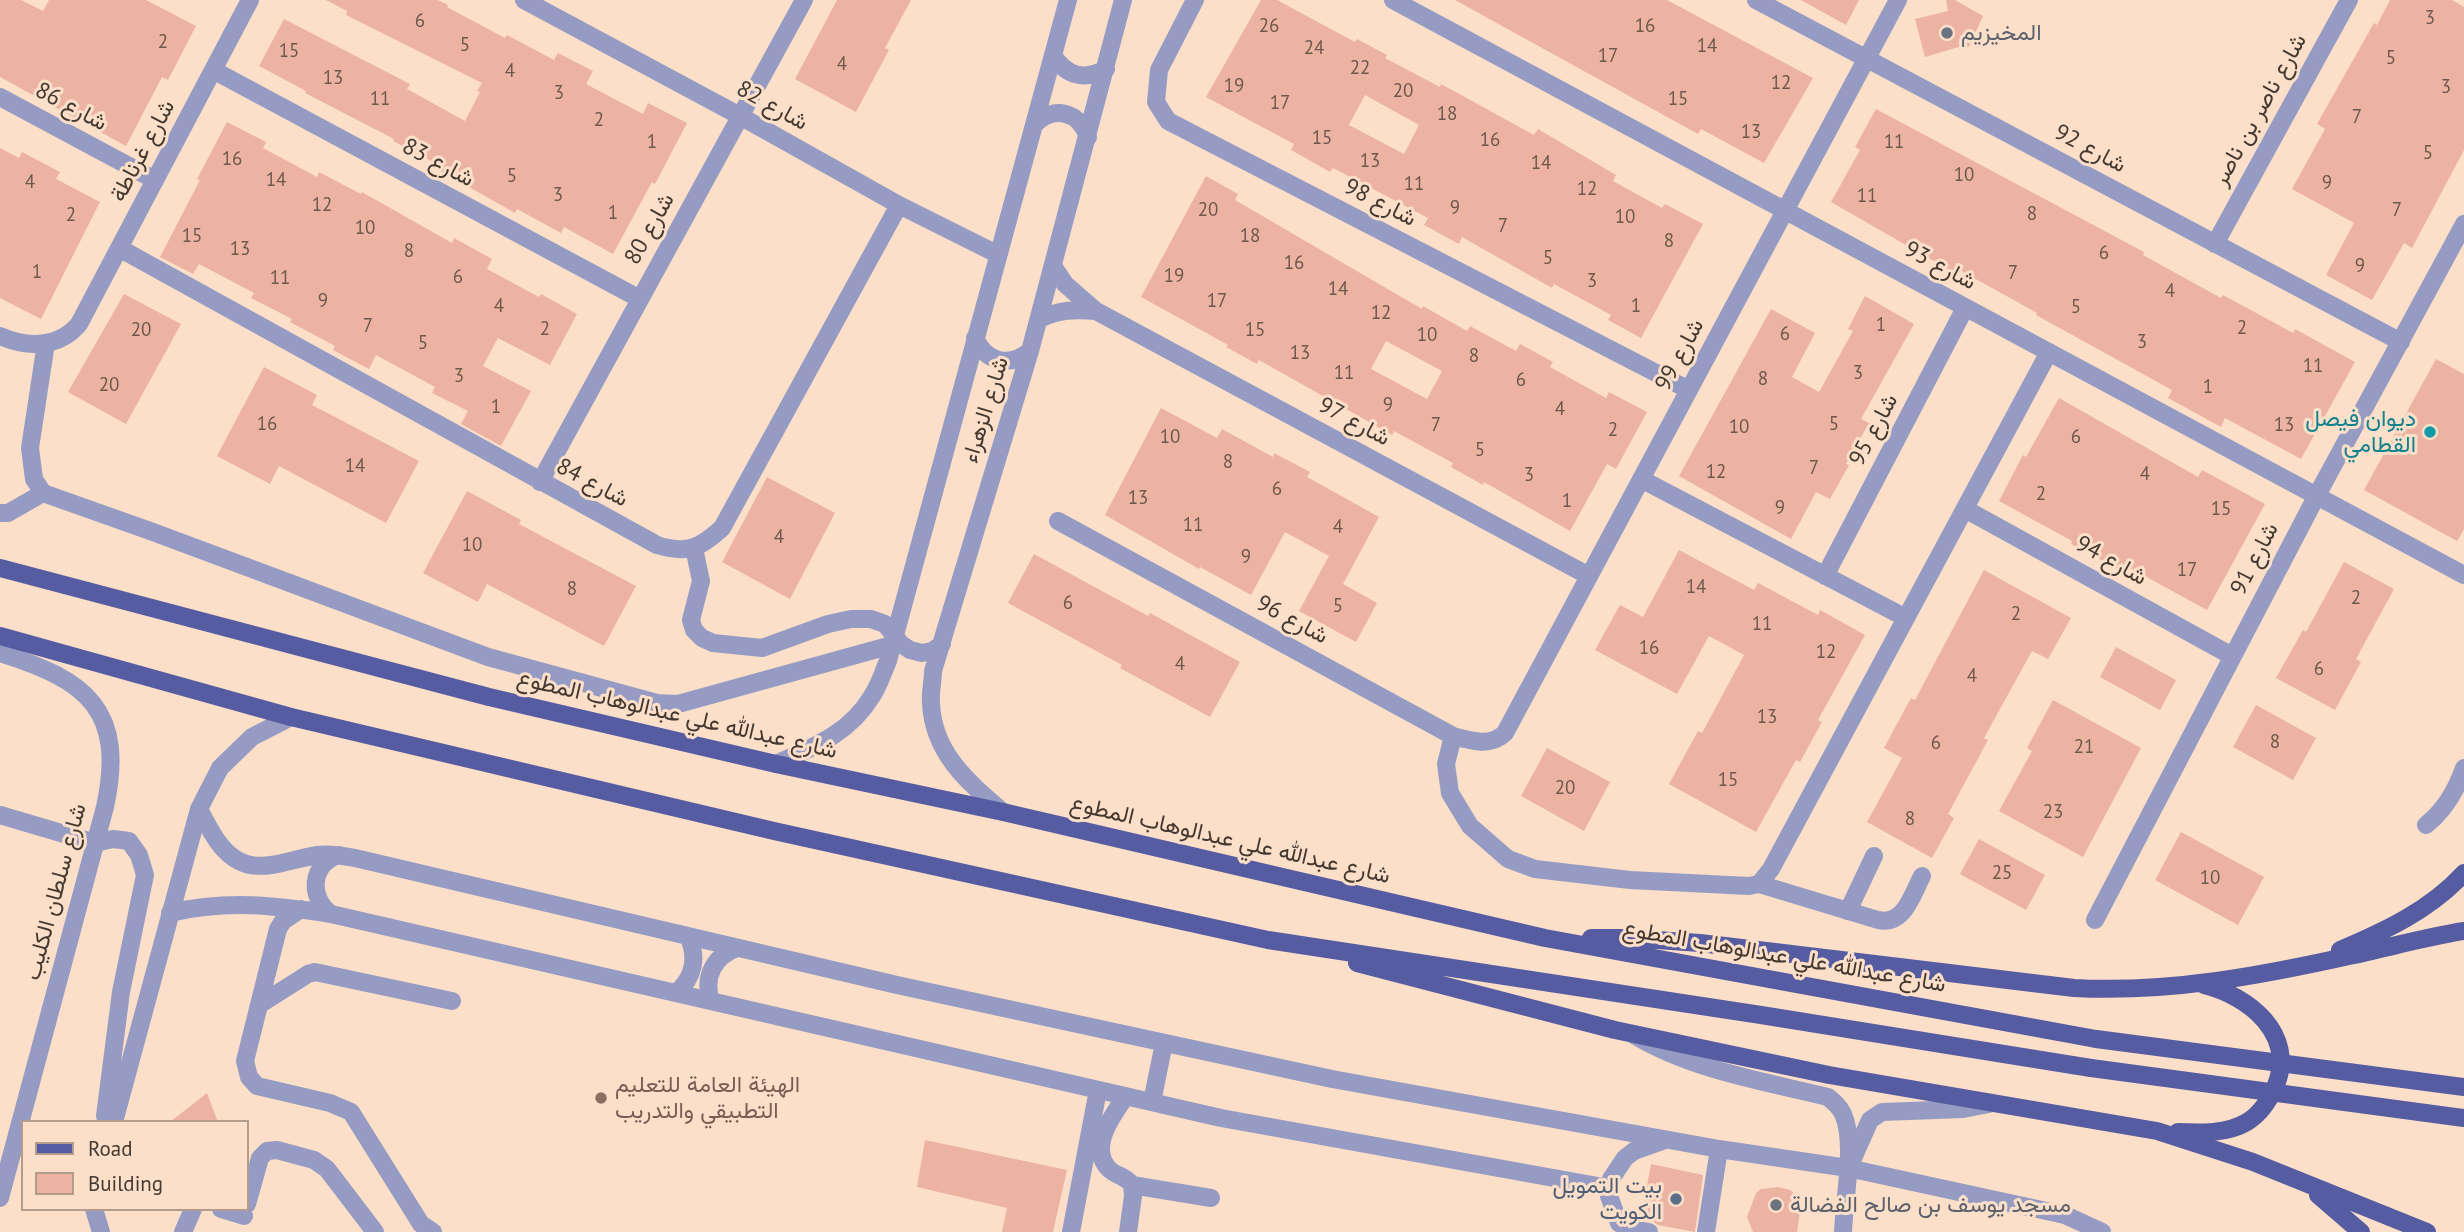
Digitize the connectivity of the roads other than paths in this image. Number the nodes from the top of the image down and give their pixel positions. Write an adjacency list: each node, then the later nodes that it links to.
1 (250, 0): 14 (street, شارع غرناطة)
2 (524, 0): 16 (street, شارع 82)
3 (804, 0): 16 (street, شارع 80)
4 (1068, 0): 11 (street, شارع الزهراء)
5 (1124, 0): 13 (street, شارع الزهراء)
6 (1195, 0): 37 (street, شارع 98)
7 (1393, 0): 21 (street, شارع 93)
8 (1756, 0): 12 (street, شارع 92)
9 (1898, 0): 12 (street, شارع 99)
10 (2348, 0): 23 (street, شارع ناصر بن ناصر)
11 (1053, 55): 13 (street); 17 (street, شارع الزهراء)
12 (1866, 59): 21 (street, شارع 99); 23 (street, شارع 92)
13 (1106, 69): 18 (street, شارع الزهراء)
14 (213, 70): 19 (street, شارع غرناطة); 27 (street, شارع 83)
15 (0, 97): 19 (street, شارع 86)
16 (740, 116): 20 (street, شارع 82); 27 (street, شارع 80)
17 (1034, 125): 18 (street); 25 (street, شارع الزهراء)
18 (1088, 137): 26 (street, شارع الزهراء)
19 (155, 180): 24 (street, شارع غرناطة)
20 (899, 205): 25 (street, شارع 82); 45 (street)
21 (1785, 211): 28 (street, شارع 93); 37 (street, شارع 99)
22 (2464, 224): 33 (street, شارع 91)
23 (2215, 244): 33 (street, شارع 92)
24 (119, 248): 34 (street, شارع غرناطة); 39 (street, شارع 84)
25 (997, 254): 32 (street, شارع الزهراء)
26 (1053, 266): 29 (street, شارع 97); 30 (street, شارع الزهراء)
27 (640, 299): 39 (street, شارع 80)
28 (1965, 308): 36 (street, شارع 93); 49 (street, شارع 95)
29 (1096, 311): 30 (street, شارع 97); 48 (street, شارع 97)
30 (1039, 319): 35 (street, شارع الزهراء)
31 (0, 336): 34 (street)
32 (975, 338): 35 (street); 52 (street, شارع الزهراء)
33 (2401, 342): 41 (street, شارع 91)
34 (46, 343): 40 (street)
35 (1030, 351): 53 (street, شارع الزهراء)
36 (2049, 352): 41 (street, شارع 93); 42 (street)
37 (1689, 390): 38 (street, شارع 99)
38 (1641, 479): 48 (street, شارع 99); 49 (street)
39 (540, 482): 45 (street, شارع 84)
40 (43, 493): 43 (street); 52 (street)
41 (2316, 497): 47 (street, شارع 93); 55 (street, شارع 91)
42 (1965, 509): 50 (street); 55 (street, شارع 94)
43 (0, 513)
44 (1058, 521): 58 (street, شارع 96)
45 (694, 548): 52 (street)
46 (0, 568): 59 (main road, شارع عبدالله علي عبدالوهاب المطوع)
47 (2464, 575)
48 (1589, 576): 57 (street, شارع 99)
49 (1825, 576): 50 (street)
50 (1906, 618): 70 (street)
51 (0, 636): 56 (main road)
52 (893, 640): 53 (street); 59 (street, شارع الزهراء)
53 (942, 644): 62 (street, شارع الزهراء)
54 (0, 653): 65 (street, شارع سلطان الكليب)
55 (2232, 656): 75 (street, شارع 91)
56 (291, 717): 61 (street); 79 (main road)
57 (1505, 733): 58 (street, شارع 96)
58 (1453, 736): 70 (street)
59 (776, 764): 62 (main road, شارع عبدالله علي عبدالوهاب المطوع)
60 (2464, 768): 64 (street)
61 (199, 809): 66 (street); 73 (street)
62 (1003, 813): 78 (main road, شارع عبدالله علي عبدالوهاب المطوع)
63 (0, 815): 65 (street)
64 (2426, 825)
65 (94, 843): 95 (street); 106 (street, شارع سلطان الكليب)
66 (339, 855): 74 (street); 77 (street)
67 (1874, 856): 72 (street)
68 (2464, 873): 81 (main road)
69 (1922, 876): 72 (street)
70 (1759, 884): 72 (street)
71 (301, 909): 73 (street); 74 (street); 86 (street)
72 (1848, 911)
73 (170, 913): 96 (street)
74 (331, 914): 83 (street)
75 (2095, 920)
76 (2464, 931): 81 (main road)
77 (688, 936): 80 (street); 83 (street)
78 (1545, 938): 82 (main road); 89 (main road, شارع عبدالله علي عبدالوهاب المطوع, bridge)
79 (1268, 940): 87 (main road); 94 (main road, bridge)
80 (737, 948): 84 (street); 88 (street)
81 (2301, 967): 82 (main road)
82 (2199, 984): 98 (main road)
83 (676, 993): 84 (street)
84 (710, 1000): 90 (street)
85 (452, 1002): 86 (street)
86 (259, 1005): 117 (street)
87 (1631, 1034): 93 (main road); 102 (street)
88 (1164, 1042): 92 (street); 97 (street)
89 (2464, 1087)
90 (1098, 1090): 91 (street); 118 (street)
91 (1126, 1096): 92 (street); 104 (street)
92 (1152, 1102): 105 (street)
93 (1989, 1104): 98 (main road); 102 (street)
94 (2464, 1118)
95 (104, 1120)
96 (115, 1120)
97 (1609, 1128): 99 (street); 101 (street)
98 (2157, 1131): 103 (main road)
99 (1668, 1139): 100 (street); 101 (street)
100 (1719, 1149): 102 (street); 121 (street)
101 (1625, 1158): 105 (street)
102 (1848, 1168): 112 (street); 122 (street)
103 (2302, 1181): 124 (main road); 125 (main road)
104 (1132, 1185): 107 (street); 119 (street)
105 (1609, 1188): 120 (street)
106 (0, 1198)
107 (1211, 1198)
108 (248, 1201): 116 (street)
109 (92, 1211): 113 (street)
110 (94, 1211): 114 (street)
111 (191, 1211): 115 (street)
112 (2080, 1227): 123 (street)
113 (86, 1232)
114 (101, 1232)
115 (183, 1232)
116 (375, 1232)
117 (433, 1232)
118 (1071, 1232)
119 (1128, 1232)
120 (1649, 1232)
121 (1706, 1232)
122 (1843, 1232)
123 (2102, 1232)
124 (2361, 1232)
125 (2427, 1232)

